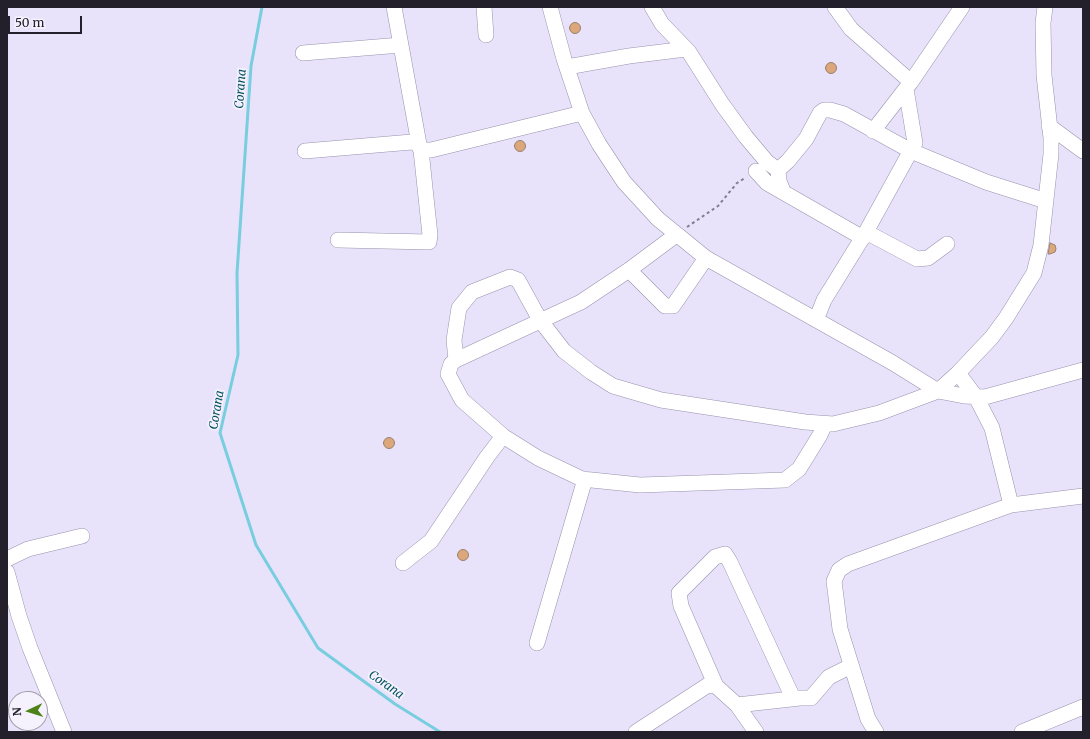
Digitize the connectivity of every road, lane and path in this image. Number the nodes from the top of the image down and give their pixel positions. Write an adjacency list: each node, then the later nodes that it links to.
1 (394, 7): 9 (street)
2 (484, 7): 8 (street)
3 (550, 7): 12 (street)
4 (652, 7): 10 (street)
5 (835, 7): 13 (street)
6 (962, 7): 13 (street)
7 (1045, 7): 15 (street)
8 (486, 35)
9 (401, 45): 11 (street); 17 (street)
10 (686, 49): 12 (street); 21 (street)
11 (303, 53)
12 (567, 67): 14 (street)
13 (909, 86): 16 (street); 19 (street)
14 (582, 113): 17 (street); 25 (street)
15 (1049, 126): 20 (street); 24 (street)
16 (872, 131): 19 (street); 21 (street)
17 (420, 147): 18 (street); 27 (street)
18 (305, 151)
19 (911, 151): 24 (street); 26 (street)
20 (1083, 151)
21 (778, 170): 23 (street)
22 (756, 171): 23 (street); 25 (path)
23 (783, 191): 26 (street)
24 (1046, 201): 35 (street)
25 (676, 234): 29 (street); 30 (street)
26 (865, 235): 28 (street); 32 (street)
27 (338, 240)
28 (947, 244)
29 (706, 258): 30 (street); 32 (street)
30 (630, 270): 31 (street)
31 (540, 320): 33 (street); 33 (street); 38 (street)
32 (816, 320): 36 (street)
33 (456, 360): 39 (street)
34 (1083, 370): 37 (street)
35 (958, 373): 36 (street); 37 (street)
36 (938, 391): 37 (street); 38 (street)
37 (976, 397): 42 (street)
38 (825, 424): 40 (street)
39 (503, 436): 40 (street); 45 (street)
40 (585, 479): 47 (street)
41 (1083, 496): 42 (street)
42 (1011, 505): 48 (street)
43 (82, 536): 44 (street)
44 (7, 559)
45 (403, 563)
46 (7, 572): 53 (street)
47 (537, 643)
48 (851, 666): 50 (street); 56 (street)
49 (716, 686): 50 (street); 51 (street); 54 (street)
50 (793, 698): 51 (street)
51 (737, 705): 55 (street)
52 (1083, 707): 57 (street)
53 (64, 732)
54 (636, 732)
55 (756, 732)
56 (876, 732)
57 (1022, 732)

